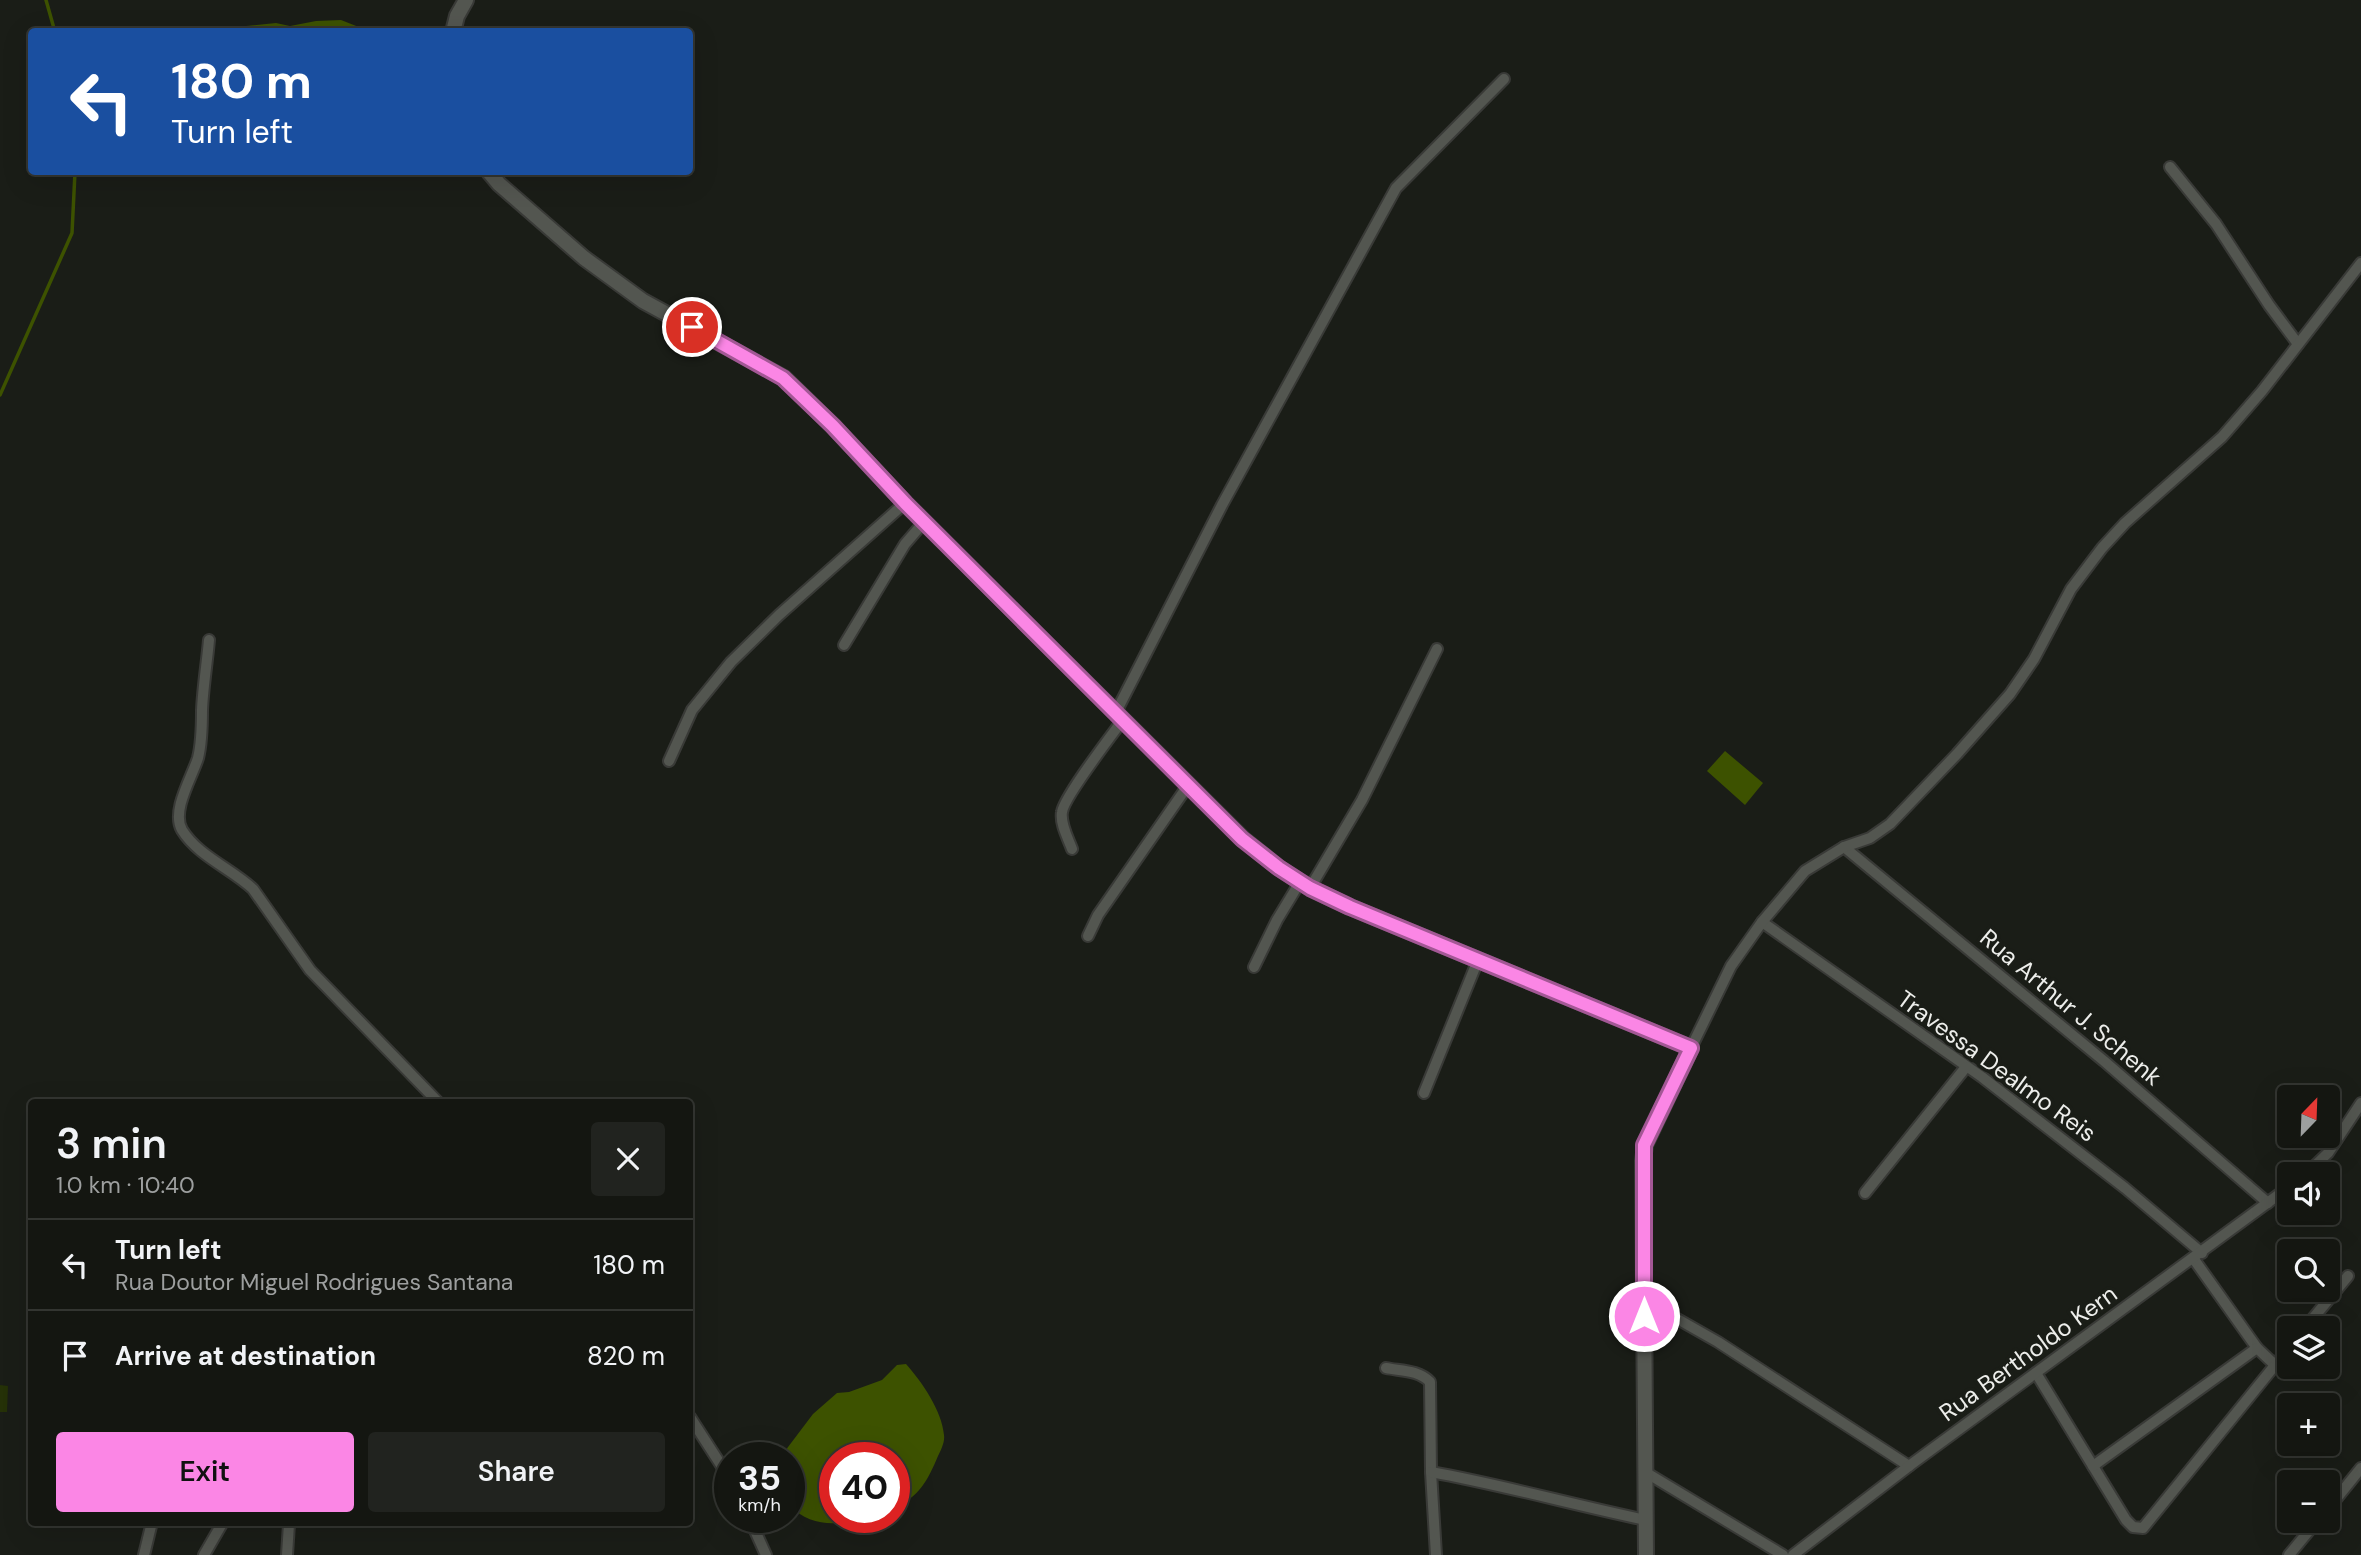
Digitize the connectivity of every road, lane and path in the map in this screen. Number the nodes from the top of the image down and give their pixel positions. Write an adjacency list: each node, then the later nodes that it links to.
1 (466, 0): 2 (street)
2 (454, 28)
3 (1504, 79): 13 (street)
4 (2170, 167): 7 (street)
5 (492, 175): 8 (street)
6 (2361, 263): 7 (street)
7 (2298, 344): 16 (street)
8 (905, 503): 9 (street); 14 (street)
9 (924, 522): 11 (street); 13 (street)
10 (209, 640): 26 (street)
11 (844, 645)
12 (1437, 649): 18 (street)
13 (1119, 717): 15 (street); 17 (street)
14 (669, 761)
15 (1189, 784): 18 (street); 20 (street)
16 (1844, 847): 19 (street); 31 (street, Rua Arthur J. Schenk)
17 (1072, 849)
18 (1305, 885): 21 (street); 22 (street)
19 (1762, 922): 23 (street); 24 (street, Travessa Dealmo Reis)
20 (1088, 936)
21 (1478, 960): 23 (street); 25 (street)
22 (1254, 967)
23 (1691, 1048): 34 (street)
24 (1966, 1067): 29 (street); 32 (street, Travessa Dealmo Reis)
25 (1424, 1093)
26 (435, 1099)
27 (2361, 1103): 28 (street)
28 (2319, 1162)
29 (1865, 1194)
30 (2277, 1196): 31 (street, Rua Bertholdo Kern)
31 (2268, 1203): 32 (street, Rua Bertholdo Kern)
32 (2197, 1255): 36 (street, Travessa Dealmo Reis); 40 (street, Rua Bertholdo Kern)
33 (2348, 1276): 35 (street)
34 (1644, 1300): 43 (street); 47 (street)
35 (2315, 1316)
36 (2257, 1348): 38 (street, Travessa Dealmo Reis); 44 (street)
37 (2277, 1363): 38 (street)
38 (2275, 1365): 44 (street)
39 (1385, 1368): 46 (street)
40 (2036, 1373): 43 (street, Rua Bertholdo Kern); 44 (street)
41 (693, 1422): 42 (street)
42 (714, 1454)
43 (1909, 1466): 62 (street, Rua Bertholdo Kern)
44 (2093, 1466)
45 (2361, 1468): 48 (street)
46 (1431, 1472): 49 (street); 59 (street)
47 (1645, 1472): 49 (street); 61 (street)
48 (2340, 1494)
49 (1646, 1520): 60 (street)
50 (151, 1526): 55 (street)
51 (221, 1526): 56 (street)
52 (289, 1526): 57 (street)
53 (756, 1533): 58 (street)
54 (2308, 1533): 63 (street)
55 (145, 1555)
56 (204, 1555)
57 (286, 1555)
58 (766, 1555)
59 (1437, 1555)
60 (1646, 1555)
61 (1783, 1555)
62 (1793, 1555)
63 (2289, 1555)

